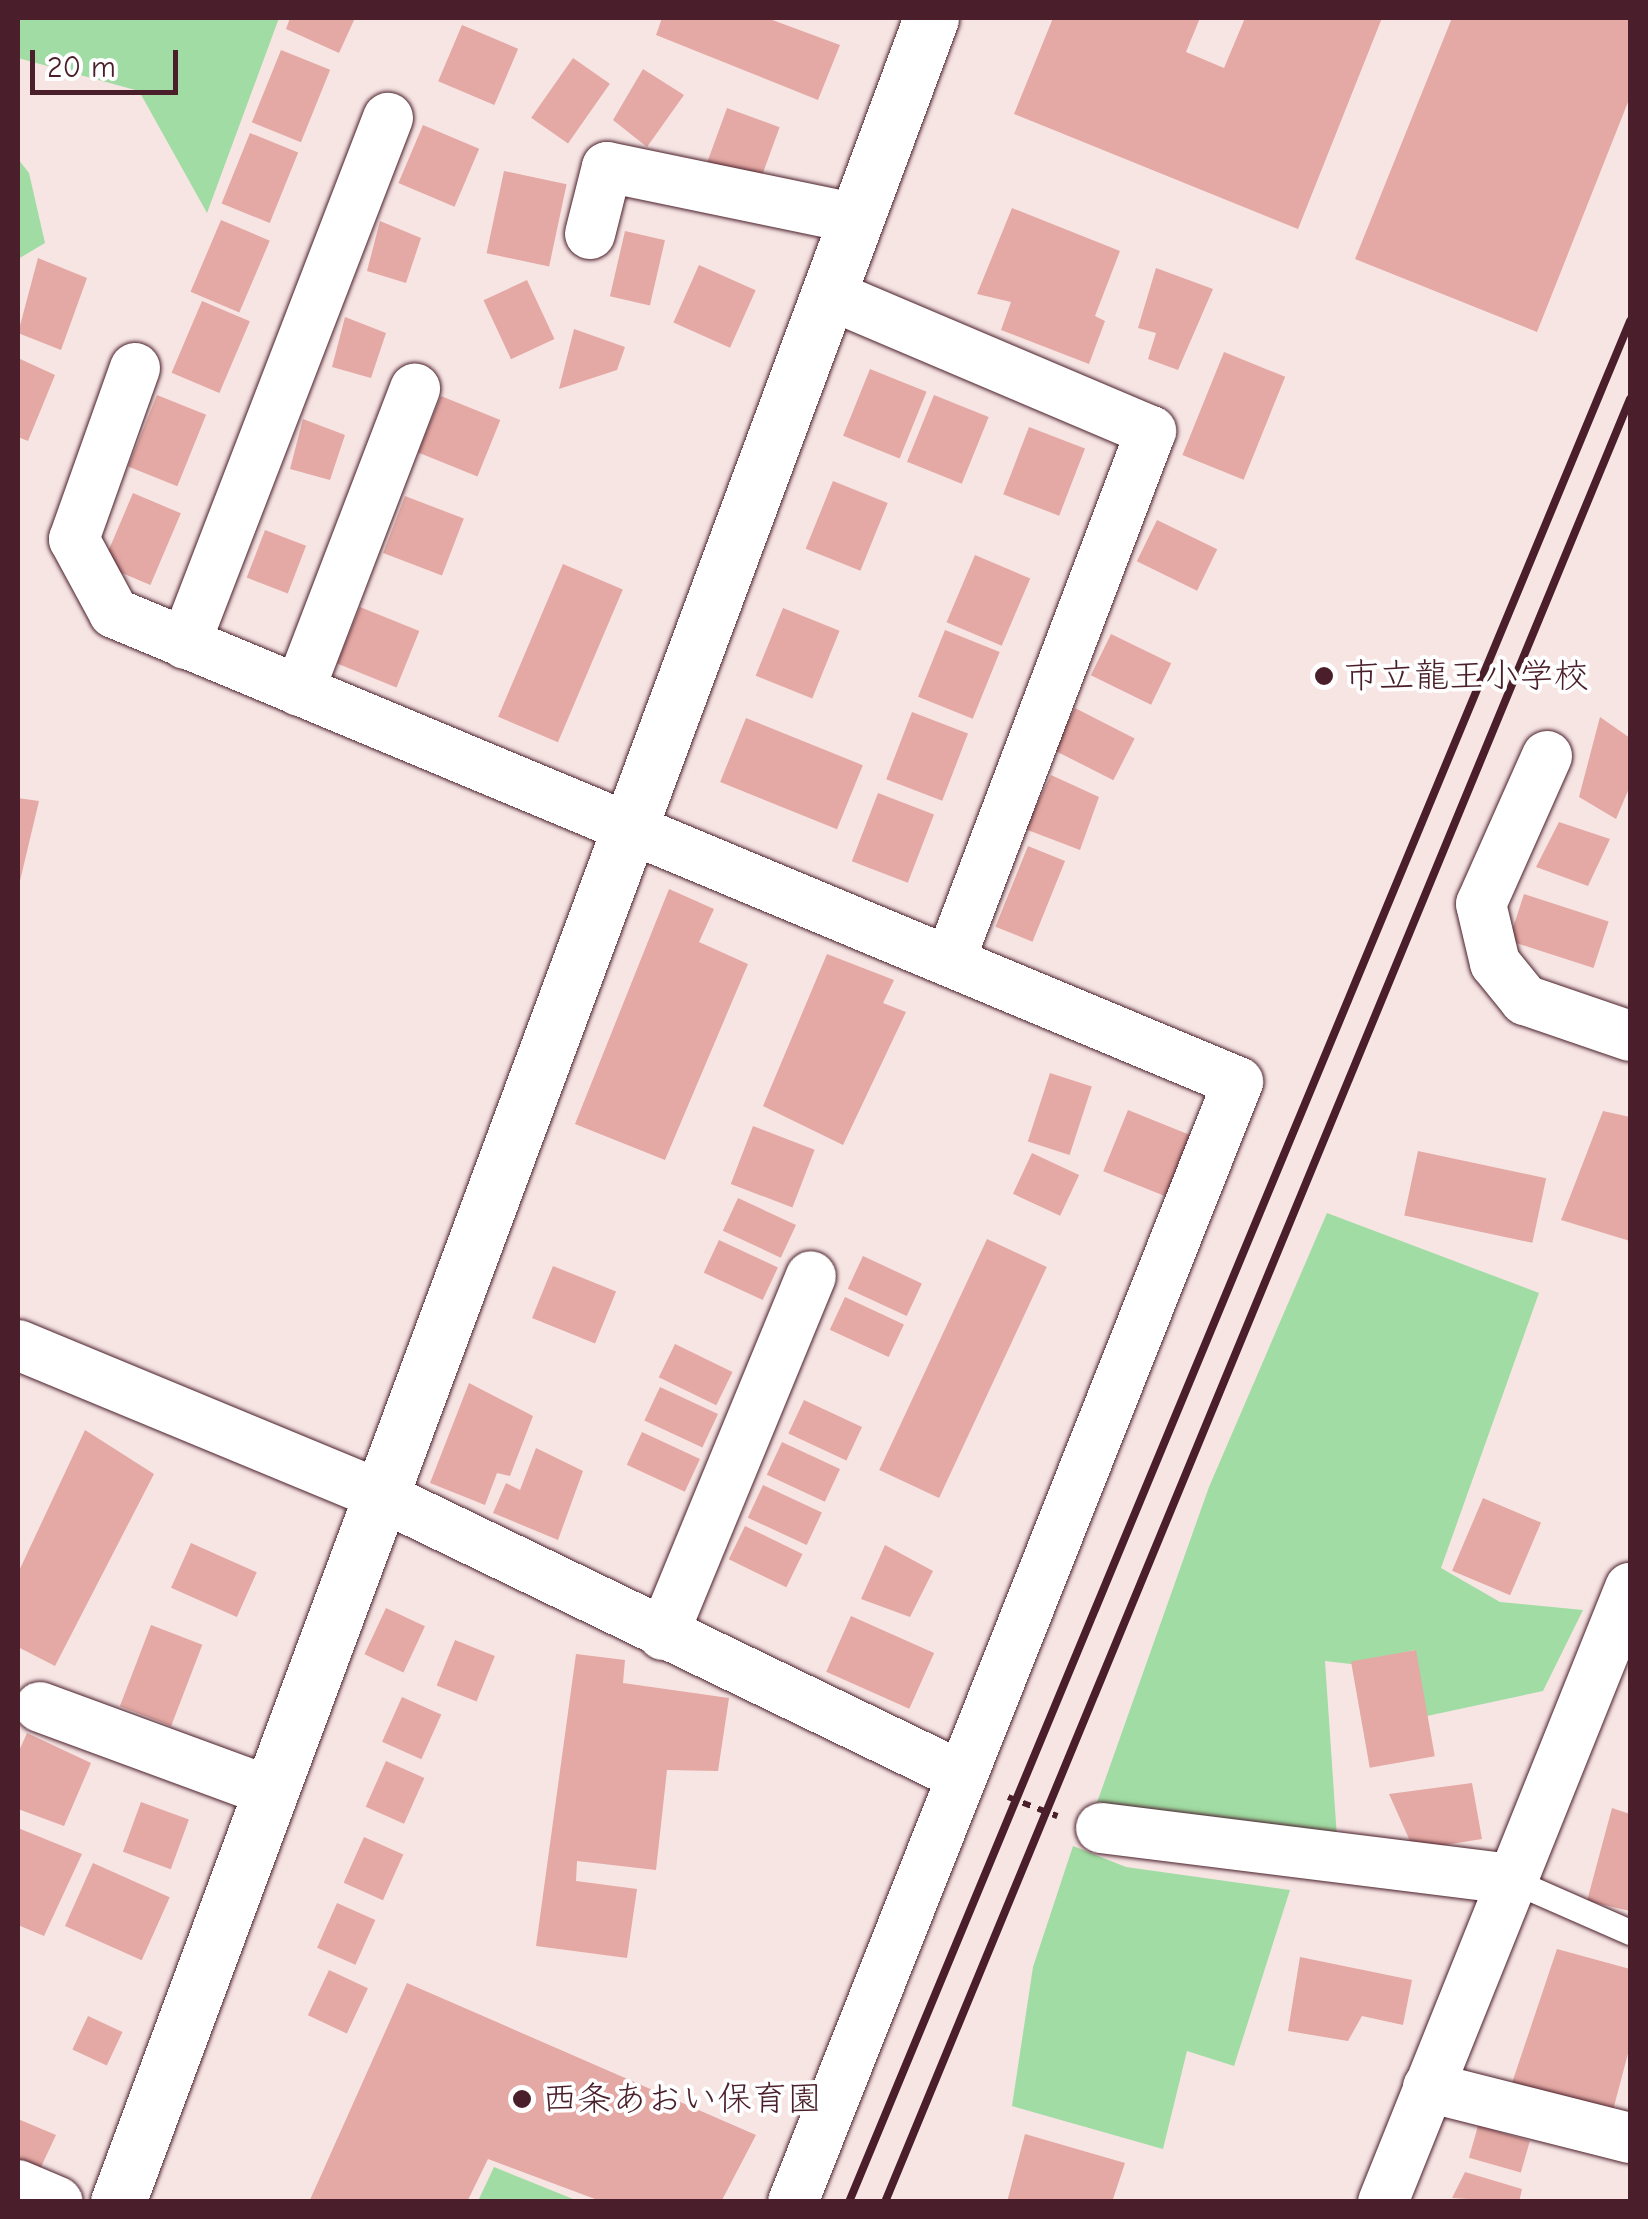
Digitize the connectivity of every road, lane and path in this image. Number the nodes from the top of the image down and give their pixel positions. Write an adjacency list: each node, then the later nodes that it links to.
1 (932, 18): 3 (street)
2 (388, 118): 8 (street)
3 (857, 219): 4 (street); 5 (street)
4 (590, 234)
5 (828, 294): 11 (street); 12 (street)
6 (135, 368): 8 (street)
7 (414, 389): 9 (street)
8 (184, 644): 9 (street)
9 (300, 690): 11 (street)
10 (1547, 756): 13 (street)
11 (634, 827): 12 (street); 16 (street)
12 (950, 960): 20 (street)
13 (1630, 1036)
14 (811, 1276): 18 (street)
15 (18, 1345): 16 (street)
16 (377, 1494): 18 (street); 21 (street)
17 (1630, 1589): 23 (street)
18 (663, 1635): 20 (street)
19 (40, 1707): 21 (street)
20 (959, 1774): 22 (path); 30 (street)
21 (268, 1792): 29 (street)
22 (1102, 1828): 23 (street)
23 (1510, 1879): 24 (lane); 25 (street)
24 (1630, 1932)
25 (1428, 2087): 26 (street); 31 (street)
26 (1630, 2138)
27 (18, 2186): 28 (street)
28 (58, 2202)
29 (118, 2202)
30 (793, 2202)
31 (1383, 2202)

